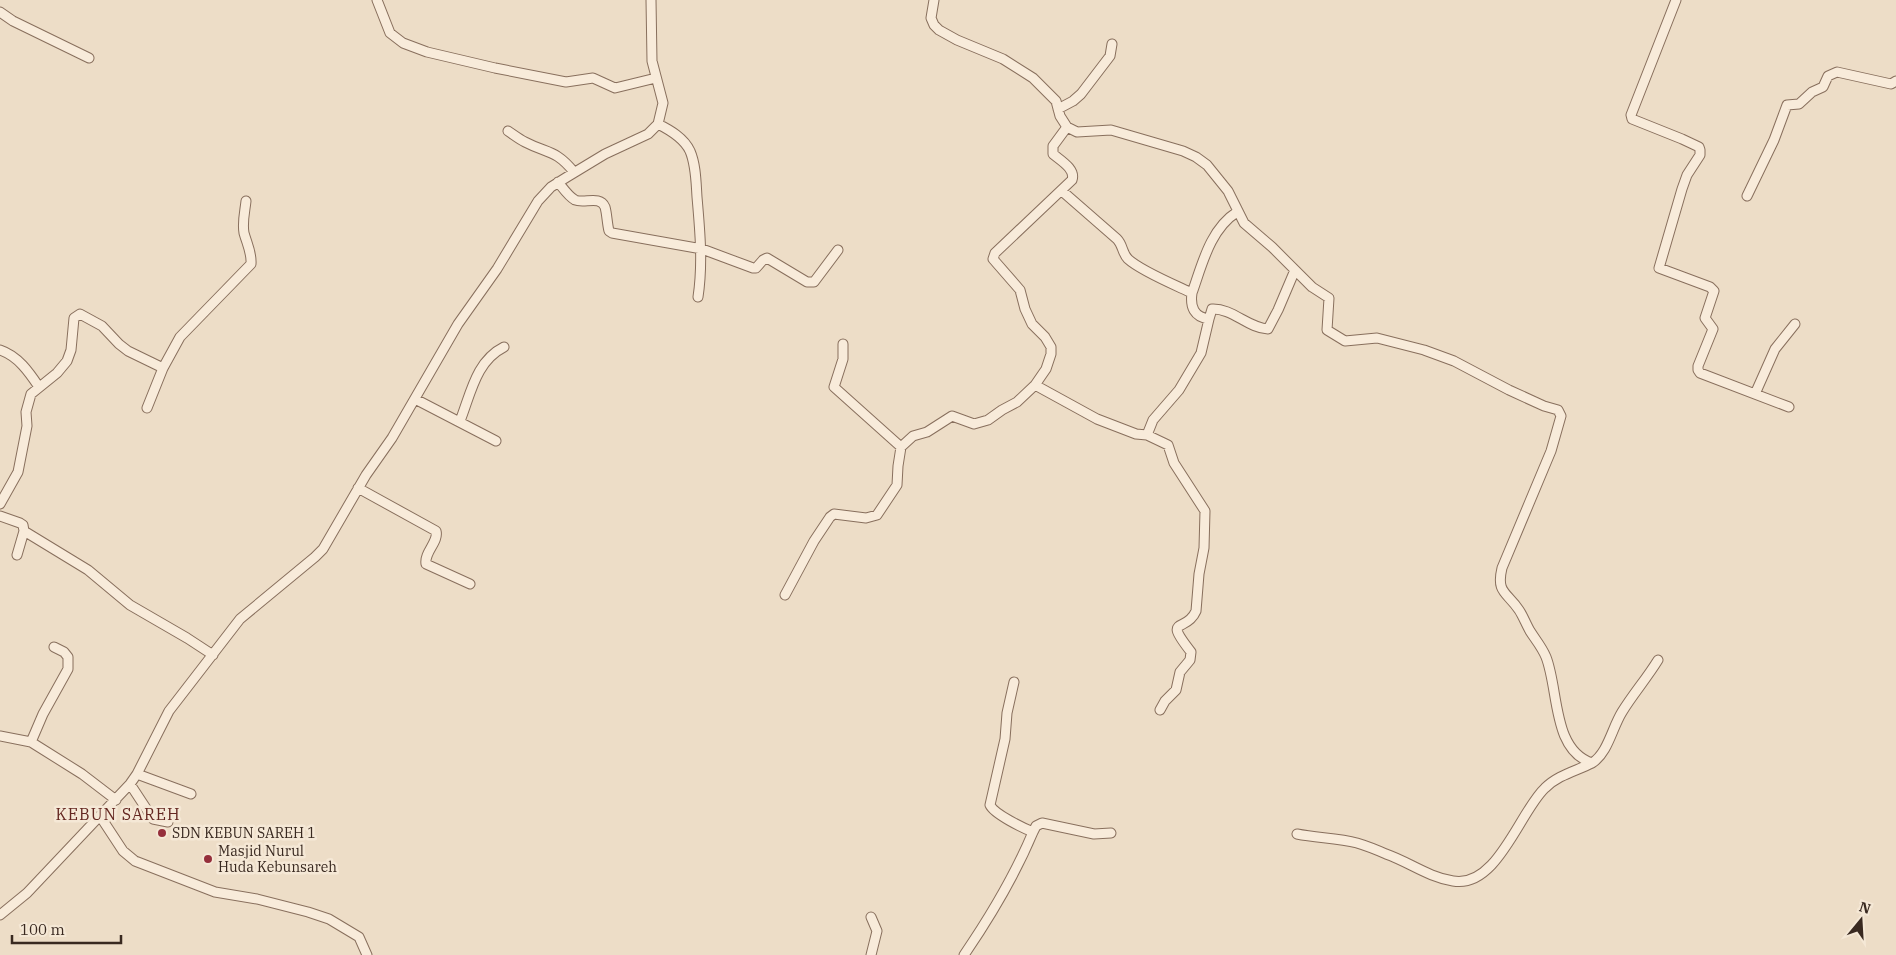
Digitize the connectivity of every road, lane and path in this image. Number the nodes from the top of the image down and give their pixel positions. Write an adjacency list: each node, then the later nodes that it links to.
1 (377, 0): 8 (street)
2 (651, 0): 8 (street)
3 (934, 0): 10 (street)
4 (1676, 0): 33 (street)
5 (0, 12): 7 (street)
6 (1112, 44): 10 (street)
7 (89, 58)
8 (656, 78): 11 (street)
9 (1896, 80): 17 (street)
10 (1058, 109): 12 (street)
11 (658, 124): 14 (street); 20 (street)
12 (1067, 127): 16 (street); 19 (street)
13 (508, 132): 14 (street)
14 (574, 172): 15 (street)
15 (558, 182): 20 (street); 34 (street)
16 (1062, 191): 23 (street); 31 (street)
17 (1747, 196)
18 (246, 201): 30 (street)
19 (1237, 212): 22 (street); 23 (street)
20 (702, 249): 21 (street); 24 (street)
21 (838, 250)
22 (1295, 270): 25 (street); 55 (street)
23 (1192, 293): 25 (street)
24 (698, 297)
25 (1209, 318): 38 (street)
26 (1796, 324): 33 (street)
27 (843, 344): 40 (street)
28 (504, 347): 37 (street)
29 (0, 350): 32 (street)
30 (163, 368): 32 (street); 36 (street)
31 (1035, 385): 38 (street); 40 (street)
32 (39, 386): 42 (street)
33 (1755, 394): 35 (street)
34 (415, 399): 37 (street); 41 (street)
35 (1789, 407)
36 (147, 408)
37 (460, 420): 39 (street)
38 (1147, 435): 52 (street)
39 (496, 440)
40 (901, 446): 47 (street)
41 (358, 488): 46 (street); 49 (street)
42 (0, 504)
43 (0, 516): 44 (street)
44 (24, 531): 45 (street); 49 (street)
45 (17, 555)
46 (470, 584)
47 (785, 595)
48 (54, 647): 54 (street)
49 (212, 655): 56 (street)
50 (1658, 660): 55 (street)
51 (1014, 682): 62 (street)
52 (1160, 710)
53 (0, 736): 54 (street)
54 (31, 742): 59 (street)
55 (1592, 763): 64 (street)
56 (137, 774): 57 (street); 58 (street)
57 (130, 784): 59 (street); 61 (street)
58 (190, 794)
59 (116, 800): 60 (street)
60 (100, 816): 65 (street); 67 (street)
61 (168, 822)
62 (1033, 832): 63 (street); 69 (street)
63 (1111, 834)
64 (1297, 834)
65 (0, 915)
66 (871, 918): 68 (street)
67 (367, 955)
68 (871, 955)
69 (964, 955)

